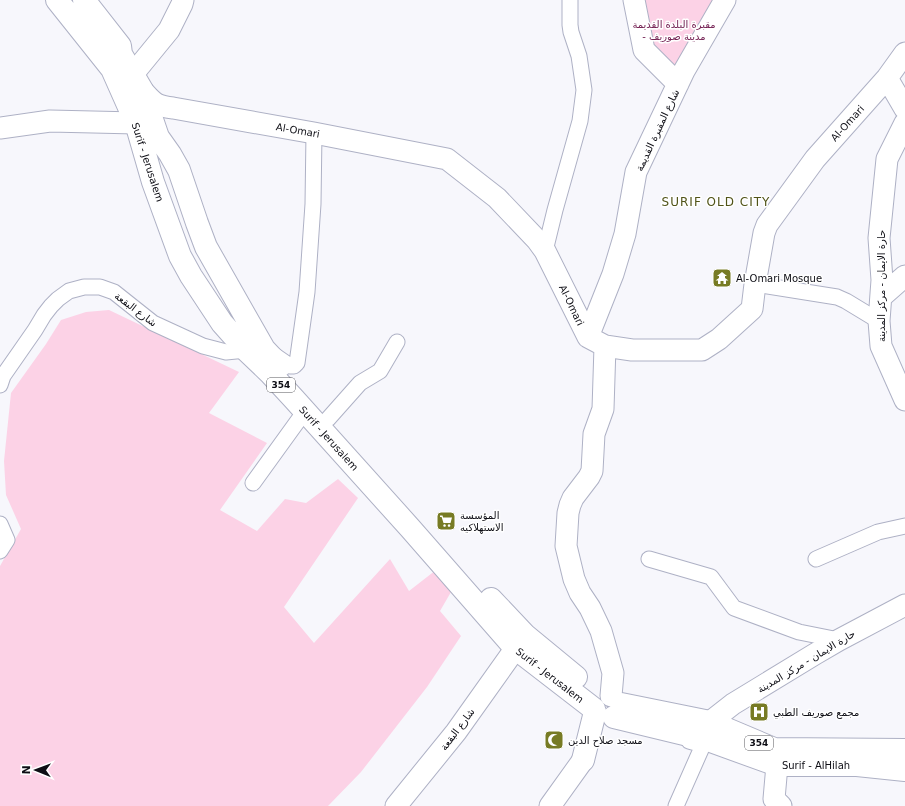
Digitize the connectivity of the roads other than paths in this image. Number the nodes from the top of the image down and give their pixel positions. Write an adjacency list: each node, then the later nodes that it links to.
1 (58, 0): 14 (main road, Surif - Jerusalem / 354)
2 (84, 0): 8 (main road, Surif - Jerusalem / 354)
3 (183, 0): 10 (street)
4 (570, 0): 20 (street)
5 (634, 0): 11 (street, شارع المقبرة القديمة)
6 (725, 0): 11 (street, شارع المقبرة القديمة)
7 (905, 53): 9 (street, Al-Omari)
8 (121, 54): 10 (main road, Surif - Jerusalem / 354); 14 (main road)
9 (887, 78): 13 (street); 22 (street, Al-Omari)
10 (137, 82): 12 (street, Al-Omari); 18 (main road, Surif - Jerusalem / 354)
11 (678, 84): 25 (street, شارع المقبرة القديمة)
12 (173, 108): 17 (street, Al-Omari); 18 (street)
13 (905, 109)
14 (136, 123): 16 (street); 18 (main road); 19 (main road, Surif - Jerusalem / 354)
15 (905, 123): 23 (street, حارة الايمان - مركز المدينة)
16 (0, 128)
17 (314, 133): 20 (street, Al-Omari); 27 (street)
18 (158, 137): 19 (main road); 27 (main road, Surif - Jerusalem / 354)
19 (145, 155): 27 (main road, Surif - Jerusalem / 354)
20 (545, 251): 25 (street, Al-Omari)
21 (905, 276): 23 (street)
22 (755, 284): 24 (street); 25 (street, Al-Omari)
23 (880, 297): 24 (street, حارة الايمان - مركز المدينة)
24 (879, 321): 29 (street, حارة الايمان - مركز المدينة)
25 (596, 341): 41 (street)
26 (397, 342): 31 (street)
27 (253, 345): 28 (street, شارع البقعة); 30 (main road, Surif - Jerusalem / 354); 31 (main road, Surif - Jerusalem / 354)
28 (1, 379)
29 (905, 400)
30 (305, 411): 32 (street); 40 (main road, Surif - Jerusalem / 354)
31 (328, 419): 40 (main road, Surif - Jerusalem / 354)
32 (253, 483)
33 (0, 524): 35 (street)
34 (905, 526): 37 (street)
35 (0, 551)
36 (649, 559): 39 (street)
37 (816, 559)
38 (905, 605): 39 (street, حارة الايمان - مركز المدينة)
39 (839, 640): 42 (street, حارة الايمان - مركز المدينة)
40 (520, 642): 41 (main road, Surif - Jerusalem / 354); 48 (street, شارع البقعة)
41 (606, 708): 42 (main road, Surif - AlHilah / 354); 43 (main road, Surif - AlHilah); 45 (main road)
42 (710, 722): 43 (main road); 44 (main road, Surif - AlHilah / 354)
43 (683, 734): 46 (main road, Surif - AlHilah); 50 (street)
44 (905, 750)
45 (583, 760): 49 (street)
46 (777, 765): 47 (main road, Surif - AlHilah); 51 (street)
47 (905, 770)
48 (396, 806)
49 (550, 806)
50 (676, 806)
51 (781, 806)

